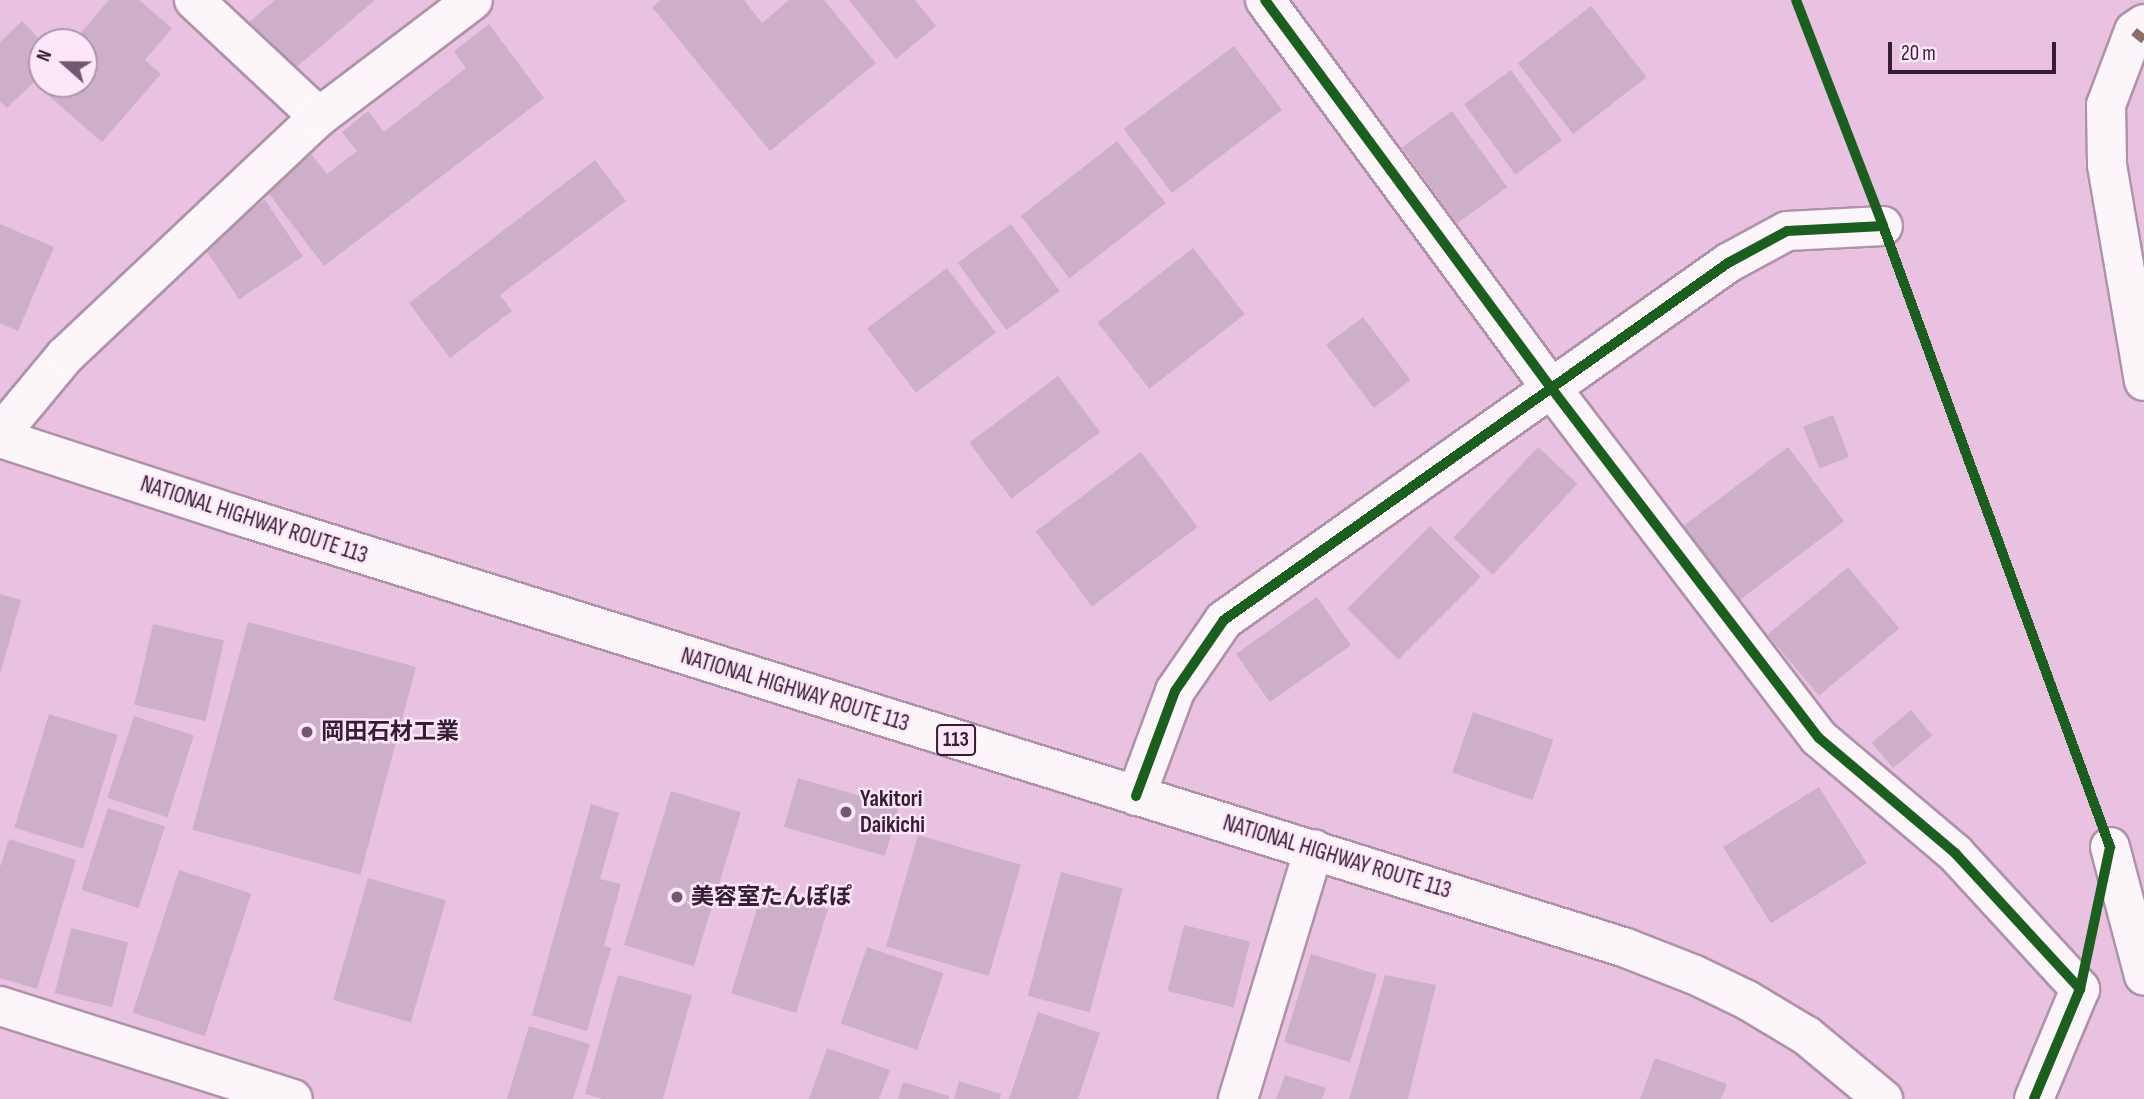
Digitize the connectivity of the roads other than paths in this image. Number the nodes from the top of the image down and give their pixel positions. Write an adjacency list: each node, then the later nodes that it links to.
1 (473, 0): 5 (main road)
2 (1265, 0): 8 (main road)
3 (206, 4): 5 (main road)
4 (2144, 24): 7 (main road)
5 (318, 117): 9 (main road)
6 (1884, 226): 8 (main road)
7 (2144, 382)
8 (1552, 389): 10 (main road); 18 (main road)
9 (0, 436): 10 (main road, NATIONAL HIGHWAY ROUTE 113 / 113)
10 (1136, 796): 12 (main road, NATIONAL HIGHWAY ROUTE 113 / 113)
11 (2110, 847): 13 (main road)
12 (1314, 849): 16 (main road); 17 (main road, NATIONAL HIGHWAY ROUTE 113 / 113)
13 (2144, 976)
14 (0, 1006): 15 (main road)
15 (293, 1099)
16 (1238, 1099)
17 (1883, 1099)
18 (2034, 1099)

